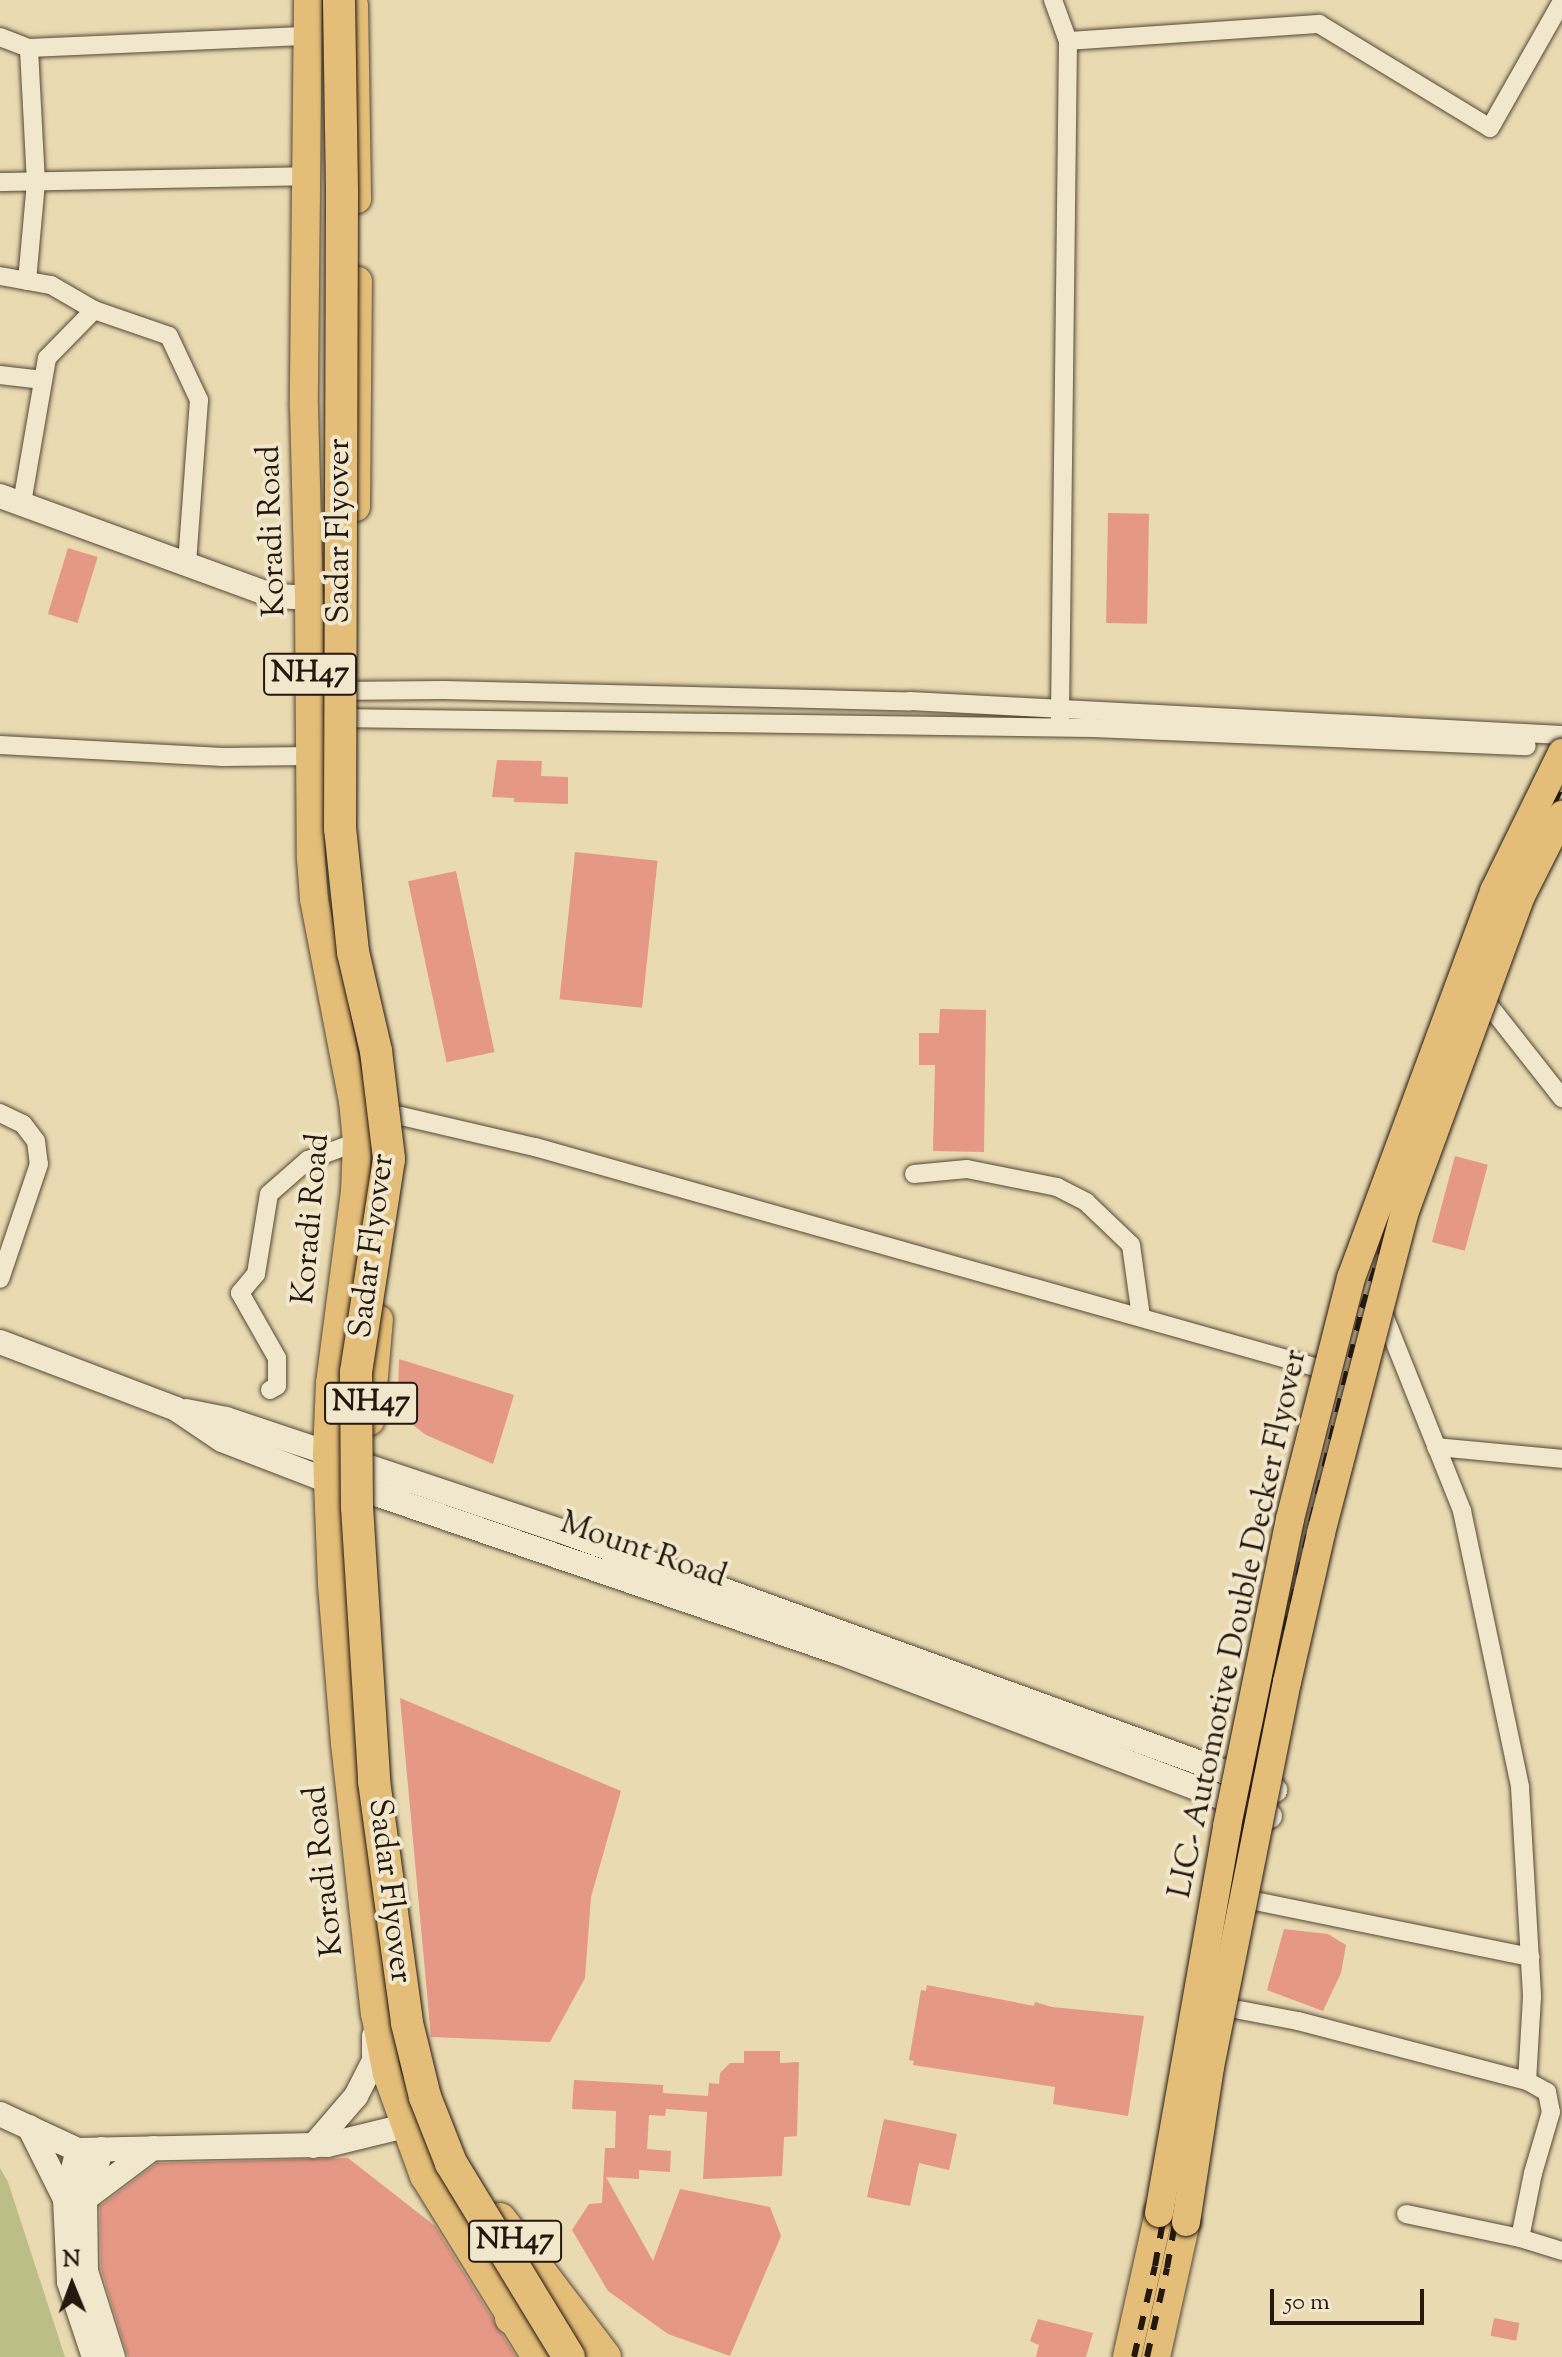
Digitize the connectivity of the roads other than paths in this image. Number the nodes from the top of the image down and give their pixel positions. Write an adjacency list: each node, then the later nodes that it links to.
1 (354, 0): 21 (main road, NH47)
2 (1053, 0): 7 (street)
3 (322, 1): 5 (main road, Koradi Road / NH47); 72 (highway, Sadar Flyover); 73 (highway, Sadar Flyover, bridge)
4 (1562, 1): 7 (street)
5 (309, 36): 8 (street); 9 (main road, Koradi Road / NH47)
6 (0, 37): 8 (street)
7 (1068, 41): 22 (street)
8 (29, 48): 11 (street)
9 (308, 176): 11 (street); 19 (main road, Koradi Road / NH47)
10 (0, 182): 11 (street)
11 (36, 183): 13 (street)
12 (0, 276): 13 (street)
13 (27, 281): 14 (street)
14 (94, 310): 16 (street); 18 (street)
15 (0, 375): 16 (street)
16 (43, 380): 17 (street)
17 (11, 500): 18 (main road)
18 (187, 564): 19 (main road)
19 (309, 598): 20 (main road, Koradi Road / NH47)
20 (310, 705): 21 (street); 21 (street); 25 (main road, Koradi Road / NH47)
21 (353, 705): 22 (street); 22 (street); 32 (main road, NH47)
22 (1060, 718): 23 (street)
23 (1561, 743): 28 (main road); 63 (main road, LIC- Automotive Double Decker Flyover, bridge)
24 (0, 745): 25 (street)
25 (309, 756): 33 (main road, Koradi Road / NH47)
26 (1562, 815): 65 (main road, LIC- Automotive Double Decker Flyover, bridge)
27 (1562, 830): 29 (main road)
28 (1452, 979): 29 (street); 39 (main road)
29 (1488, 1004): 30 (street); 37 (main road)
30 (1562, 1098)
31 (0, 1113): 35 (street)
32 (397, 1115): 36 (street); 44 (main road, NH47)
33 (357, 1142): 40 (street); 43 (main road, Koradi Road / NH47)
34 (914, 1174): 36 (street)
35 (0, 1279)
36 (1141, 1317): 39 (street)
37 (1385, 1318): 41 (street); 46 (main road)
38 (0, 1342): 43 (main road, Mount Road)
39 (1322, 1369): 45 (main road)
40 (270, 1390)
41 (1436, 1447): 42 (street); 50 (street)
42 (1562, 1459)
43 (328, 1468): 44 (main road, Mount Road); 52 (main road, Koradi Road / NH47)
44 (370, 1480): 45 (main road); 47 (main road, Mount Road); 56 (main road, NH47)
45 (1230, 1774): 46 (main road); 47 (main road)
46 (1275, 1790): 48 (main road)
47 (1225, 1799): 48 (main road, Mount Road); 63 (main road)
48 (1270, 1816): 49 (main road)
49 (1255, 1901): 50 (street); 51 (main road)
50 (1530, 1957): 53 (street)
51 (1229, 2008): 53 (street); 65 (main road)
52 (375, 2013): 58 (main road, Koradi Road / NH47); 59 (main road)
53 (1527, 2081): 54 (street)
54 (1555, 2095): 66 (street)
55 (0, 2114): 57 (main road)
56 (442, 2115): 58 (main road); 75 (highway, NH47)
57 (29, 2127): 61 (main road); 62 (main road)
58 (405, 2128): 59 (main road); 68 (main road, Koradi Road / NH47)
59 (313, 2146): 60 (main road)
60 (153, 2148): 61 (main road); 62 (main road)
61 (90, 2149): 62 (main road)
62 (75, 2199): 69 (main road); 70 (main road)
63 (1159, 2213): 76 (main road, LIC- Automotive Double Decker Flyover)
64 (1406, 2214): 66 (street)
65 (1186, 2222): 77 (main road, LIC- Automotive Double Decker Flyover)
66 (1520, 2238): 67 (street)
67 (1562, 2251)
68 (511, 2318): 71 (main road, Koradi Road / NH47); 74 (highway)
69 (94, 2357)
70 (113, 2357)
71 (536, 2357)
72 (552, 2357)
73 (569, 2357)
74 (577, 2357)
75 (605, 2357)
76 (1127, 2357)
77 (1156, 2357)

